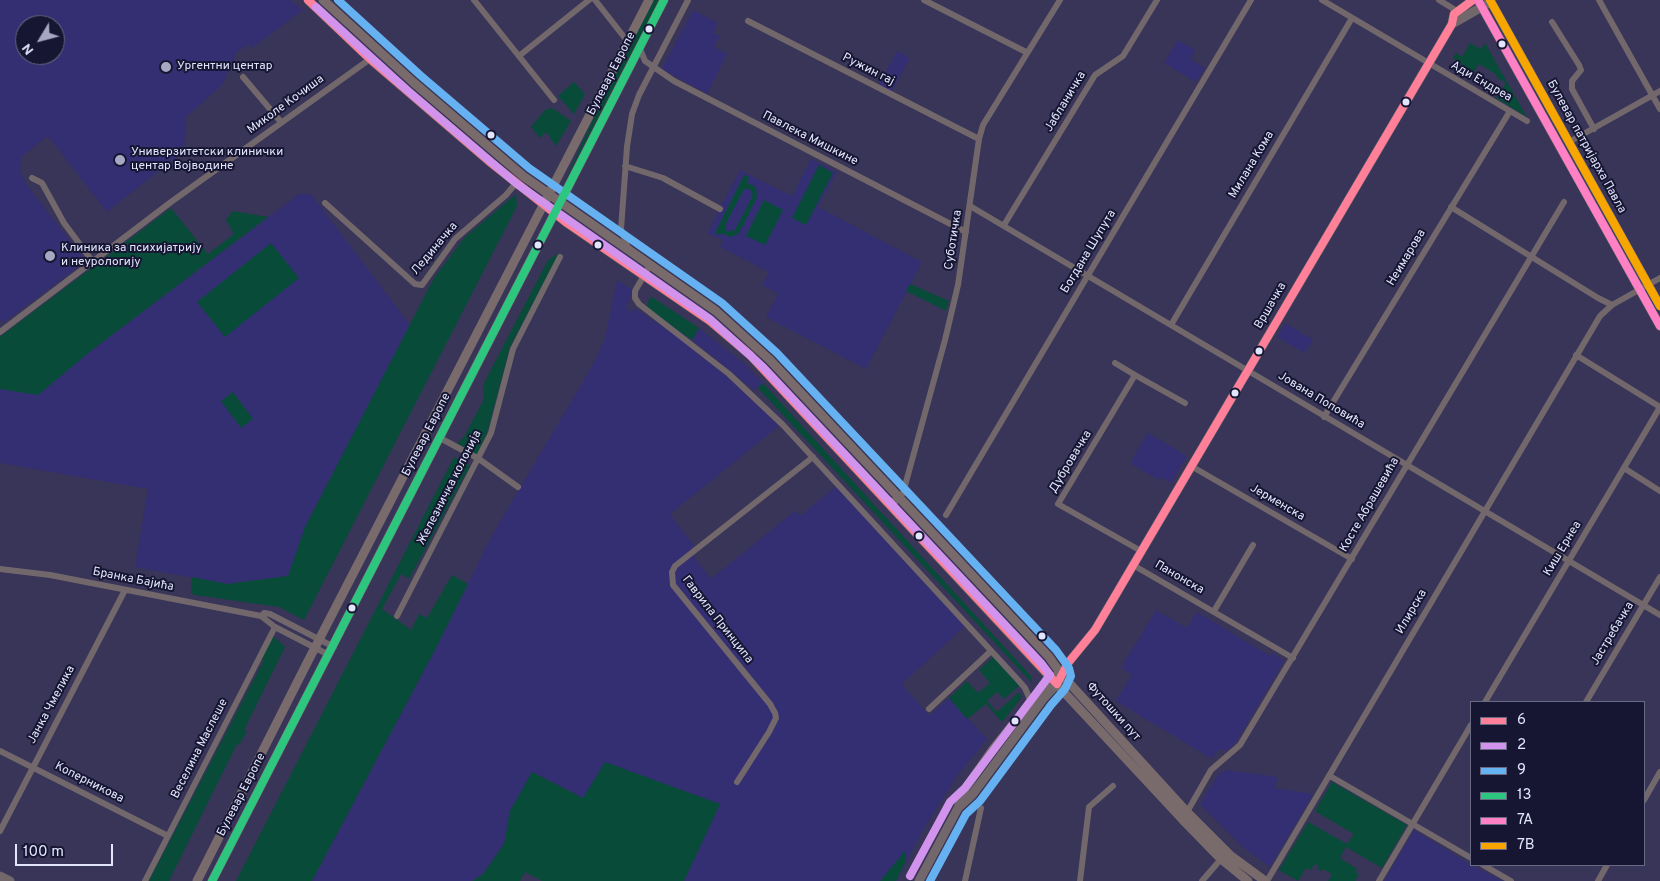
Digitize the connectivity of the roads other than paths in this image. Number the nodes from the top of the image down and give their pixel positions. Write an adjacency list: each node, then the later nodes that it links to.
1 (308, 0): 27 (main road, Футошки пут)
2 (323, 0): 46 (main road, Футошки пут)
3 (474, 0): 26 (street)
4 (589, 0): 26 (street)
5 (595, 0): 23 (street)
6 (649, 0): 23 (main road, Булевар Европе)
7 (664, 0): 24 (main road, Булевар Европе)
8 (688, 0): 30 (street)
9 (924, 0): 25 (street)
10 (1060, 0): 25 (street, Суботичка)
11 (1157, 0): 55 (street, Јабланичка)
12 (1251, 0): 65 (street, Богдана Шупута)
13 (1322, 0): 19 (street, Ади Ендреа)
14 (1439, 0): 18 (street)
15 (1473, 0): 18 (street)
16 (1599, 0): 34 (street)
17 (1487, 2): 22 (street); 42 (main road, Булевар патријарха Павла); 67 (main road, Булевар патријарха Павла)
18 (1457, 11): 22 (street, Вршачка)
19 (1352, 18): 29 (street, Ади Ендреа); 70 (street, Милана Кома)
20 (748, 21): 41 (street, Ружин гај)
21 (1552, 22): 40 (street)
22 (1452, 24): 29 (street, Вршачка)
23 (628, 42): 46 (main road, Булевар Европе)
24 (640, 49): 28 (street, Павлека Мишкине); 31 (main road, Булевар Европе)
25 (1026, 52): 41 (street, Суботичка)
26 (519, 56): 35 (street)
27 (370, 59): 39 (street, Миколе Кочиша); 45 (main road, Футошки пут)
28 (646, 62): 30 (street, Павлека Мишкине); 31 (street)
29 (1428, 64): 37 (street, Ади Ендреа); 75 (street, Вршачка)
30 (653, 67): 43 (street); 57 (street, Павлека Мишкине)
31 (630, 68): 47 (main road, Булевар Европе)
32 (243, 77): 39 (street)
33 (1660, 91): 34 (street)
34 (1653, 96): 36 (street); 40 (street)
35 (554, 100)
36 (1660, 108)
37 (1510, 111): 38 (street, Ади Ендреа); 52 (street, Неимарова)
38 (1527, 121)
39 (282, 122): 62 (street, Миколе Кочиша)
40 (1594, 129): 42 (street)
41 (978, 140): 51 (street, Суботичка)
42 (1569, 142): 67 (main road, Булевар патријарха Павла)
43 (625, 166): 53 (street); 56 (street)
44 (32, 178): 62 (street)
45 (516, 183): 48 (street, Лединачка); 50 (main road, Футошки пут)
46 (549, 194): 47 (main road, Футошки пут); 50 (main road, Булевар Европе)
47 (560, 201): 54 (main road, Булевар Европе); 58 (main road, Футошки пут)
48 (324, 202)
49 (1564, 202): 61 (street, Косте Абрашевића)
50 (543, 204): 54 (main road, Футошки пут); 106 (main road, Булевар Европе)
51 (970, 206): 55 (street, Јована Поповића); 57 (street, Суботичка)
52 (1451, 207): 61 (street); 79 (street, Неимарова)
53 (720, 209)
54 (554, 212): 64 (main road, Футошки пут); 80 (main road, Булевар Европе)
55 (1004, 226): 65 (street, Јована Поповића)
56 (621, 229): 58 (street); 59 (street)
57 (966, 232): 88 (street, Суботичка)
58 (608, 235): 59 (main road, Футошки пут)
59 (629, 250): 63 (main road, Футошки пут)
60 (560, 257): 82 (street, Железничка колонија)
61 (1530, 257): 68 (street); 84 (street, Косте Абрашевића)
62 (93, 262): 72 (street, Миколе Кочиша)
63 (650, 265): 64 (street); 88 (main road, Футошки пут)
64 (645, 275): 81 (street); 89 (main road, Футошки пут)
65 (1088, 275): 70 (street, Јована Поповића); 91 (street, Богдана Шупута)
66 (1660, 278): 67 (street, Илирска)
67 (1644, 287): 68 (street, Илирска); 69 (main road, Булевар патријарха Павла); 71 (main road, Булевар патријарха Павла)
68 (1612, 305): 73 (street, Илирска)
69 (1660, 306)
70 (1171, 325): 75 (street, Јована Поповића)
71 (1660, 326)
72 (0, 332)
73 (1576, 355): 78 (street); 90 (street, Илирска)
74 (1115, 363): 76 (street)
75 (1248, 371): 79 (street, Јована Поповића); 83 (street, Вршачка)
76 (1135, 375): 77 (street); 93 (street, Дубровачка)
77 (1185, 403)
78 (1660, 407): 85 (street, Киш Ернеа)
79 (1324, 417): 84 (street, Јована Поповића)
80 (440, 438): 82 (street); 107 (main road, Булевар Европе)
81 (813, 457): 108 (street); 121 (street, Гаврила Принципа)
82 (479, 459): 86 (street); 104 (street, Железничка колонија)
83 (1191, 466): 93 (street, Вршачка); 94 (street, Јерменска)
84 (1406, 466): 90 (street, Јована Поповића); 94 (street, Косте Абрашевића)
85 (1624, 468): 87 (street); 95 (street, Киш Ернеа)
86 (518, 487)
87 (1660, 491)
88 (900, 498): 89 (street); 110 (main road, Футошки пут)
89 (887, 500): 111 (main road, Футошки пут)
90 (1483, 512): 95 (street, Јована Поповића); 120 (street, Илирска)
91 (946, 515)
92 (1253, 545): 101 (street)
93 (1141, 551): 96 (street, Вршачка)
94 (1352, 559): 109 (street, Косте Абрашевића)
95 (1568, 562): 100 (street, Јована Поповића); 112 (street, Киш Ернеа)
96 (1133, 564): 101 (street, Панонска); 110 (street, Вршачка)
97 (0, 569): 99 (street, Бранка Бајића)
98 (1660, 577): 100 (street, Јастребачка)
99 (125, 590): 103 (street, Бранка Бајића); 118 (street, Јанка Чмелика)
100 (1644, 605): 102 (street, Јована Поповића); 113 (street, Јастребачка)
101 (1214, 612): 109 (street, Панонска)
102 (1660, 615)
103 (261, 616): 105 (street, Бранка Бајића); 106 (street, Бранка Бајића)
104 (397, 616)
105 (275, 627): 106 (street, Бранка Бајића); 129 (street, Веселина Маслеше)
106 (318, 644): 107 (street); 137 (main road, Булевар Европе)
107 (331, 651): 138 (main road, Булевар Европе)
108 (991, 651): 114 (street); 115 (street)
109 (1293, 658): 126 (street, Косте Абрашевића)
110 (1061, 674): 111 (street); 126 (main road, Футошки пут)
111 (1054, 681): 114 (street); 124 (street); 131 (main road, Футошки пут)
112 (1486, 701)
113 (1587, 701)
114 (1031, 702): 124 (street)
115 (929, 709)
116 (1470, 727): 127 (street)
117 (0, 751): 118 (street, Коперникова)
118 (32, 767): 128 (street, Јанка Чмелика); 129 (street, Коперникова)
119 (1660, 772): 123 (street)
120 (1330, 776): 127 (street); 144 (street, Илирска)
121 (737, 782)
122 (1113, 786): 141 (street)
123 (1645, 798)
124 (958, 808): 139 (street)
125 (981, 808): 140 (street)
126 (1186, 812): 144 (main road, Футошки пут)
127 (1412, 824): 130 (street); 145 (street)
128 (0, 831)
129 (168, 836): 136 (street, Веселина Маслеше)
130 (1470, 857)
131 (1221, 858): 142 (street); 143 (main road, Футошки пут)
132 (1487, 866): 146 (street)
133 (1606, 866): 147 (street)
134 (0, 876): 135 (street)
135 (10, 881)
136 (145, 881)
137 (197, 881)
138 (212, 881)
139 (918, 881)
140 (965, 881)
141 (1080, 881)
142 (1202, 881)
143 (1248, 881)
144 (1266, 881)
145 (1379, 881)
146 (1511, 881)
147 (1598, 881)

